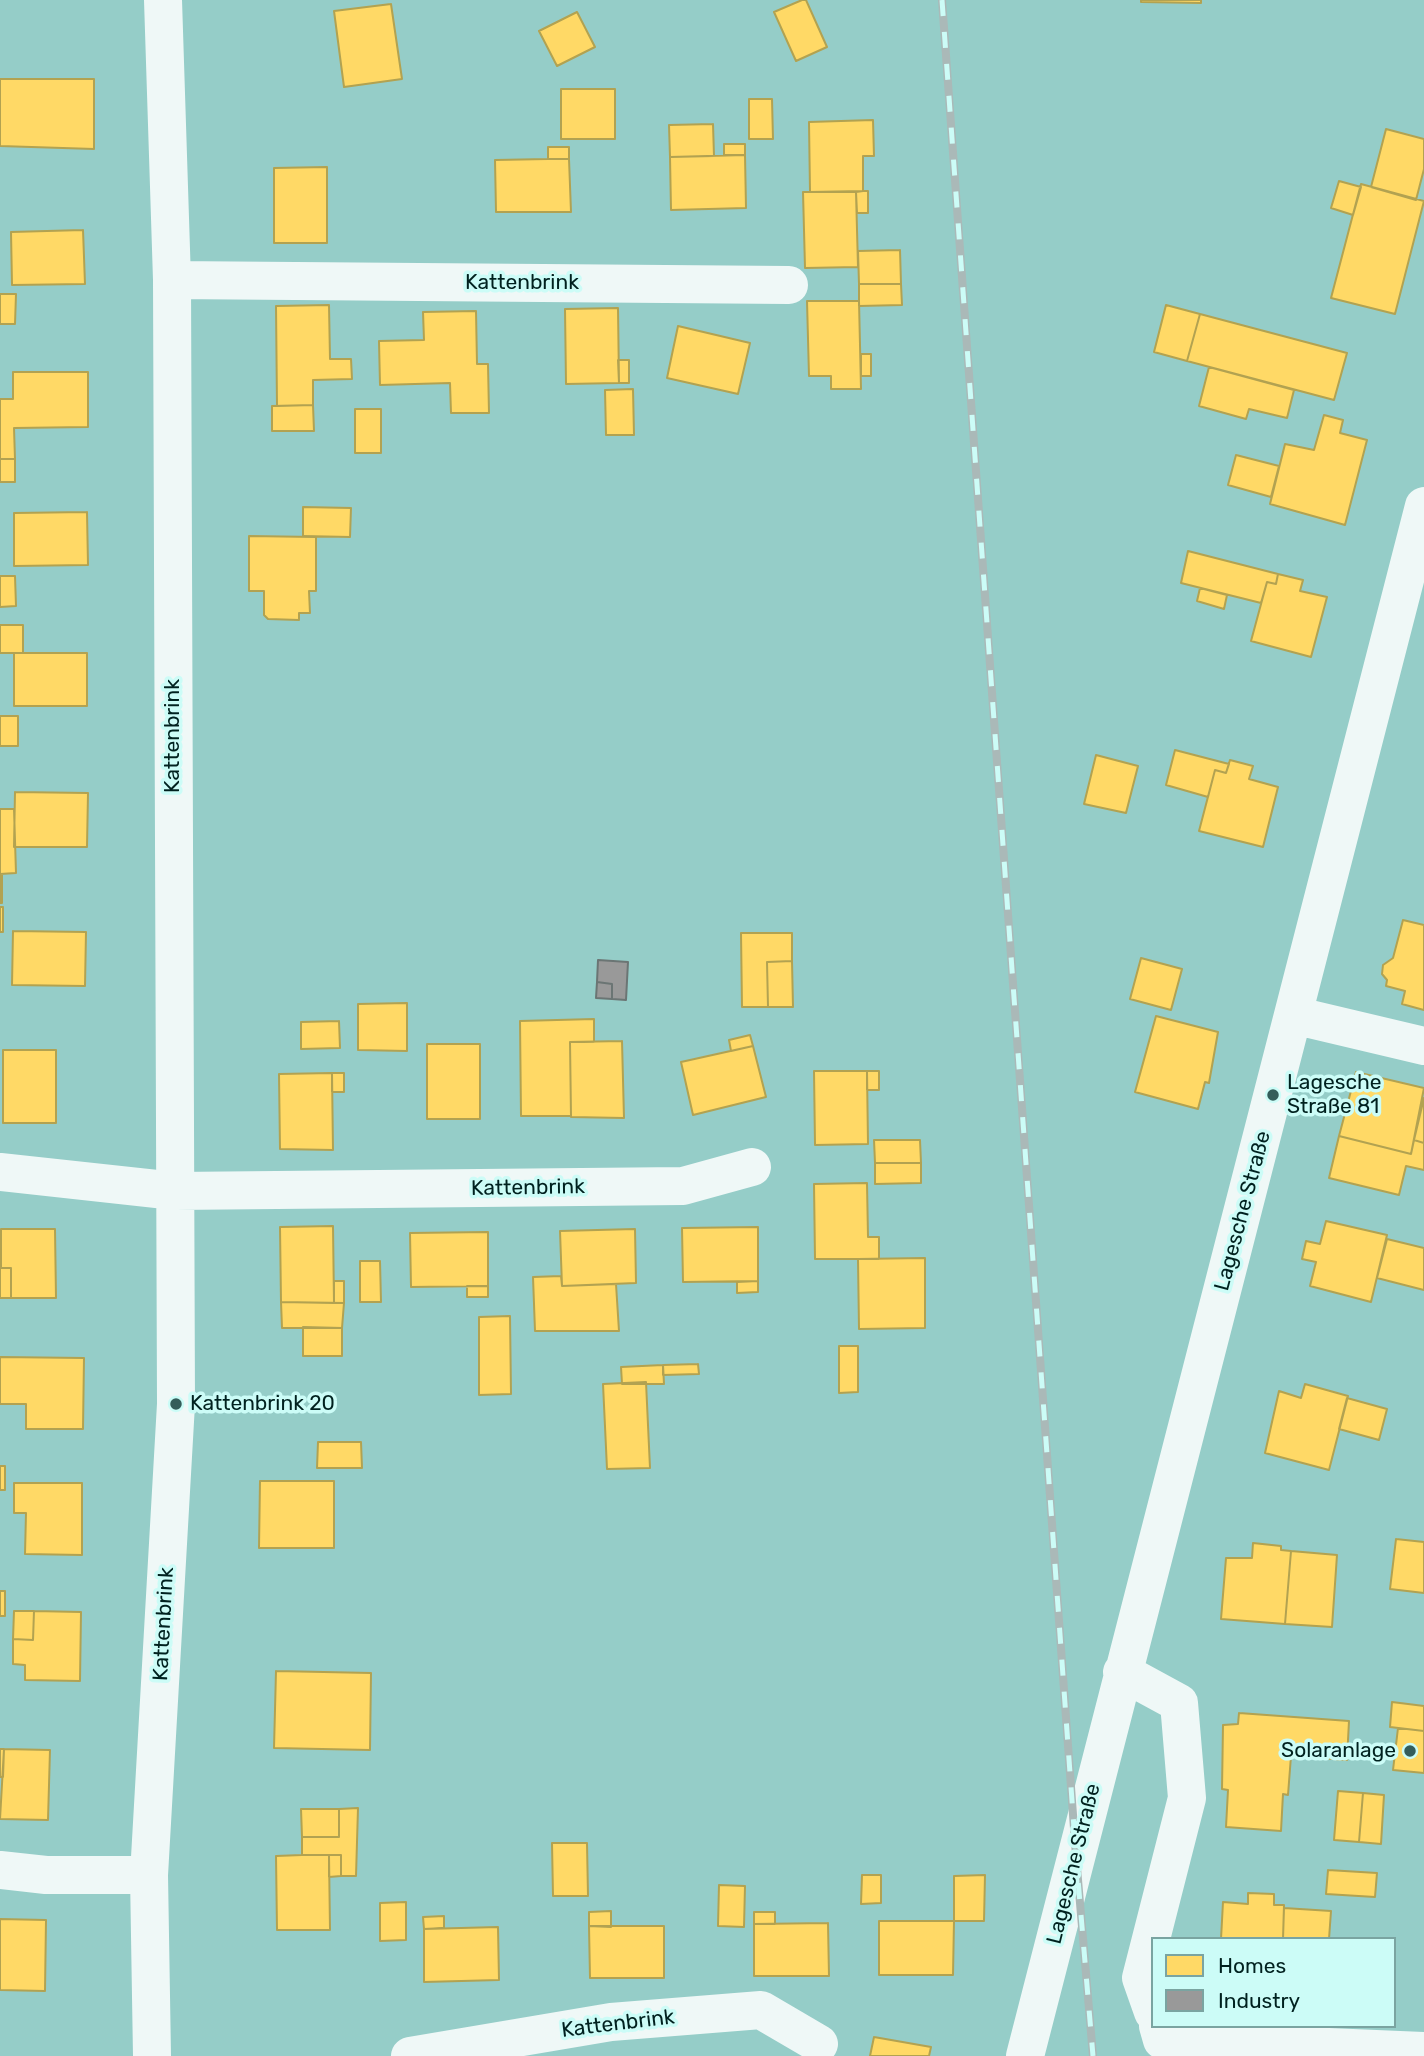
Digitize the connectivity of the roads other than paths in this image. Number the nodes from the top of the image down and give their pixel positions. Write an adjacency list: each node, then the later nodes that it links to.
1 (163, 0): 2 (street, Kattenbrink)
2 (172, 280): 3 (street, Kattenbrink); 9 (street, Kattenbrink)
3 (789, 285)
4 (1424, 506): 5 (street, Lagesche Straße)
5 (1293, 1014): 6 (street); 10 (street, Lagesche Straße)
6 (1424, 1046)
7 (751, 1167): 9 (street, Kattenbrink)
8 (0, 1172): 9 (street)
9 (175, 1191): 12 (street, Kattenbrink)
10 (1122, 1672): 13 (street); 21 (street, Lagesche Straße)
11 (0, 1870): 12 (street)
12 (149, 1875): 19 (street, Kattenbrink)
13 (1151, 1937)
14 (1151, 1939): 15 (street)
15 (1151, 2010)
16 (1158, 2033): 18 (street)
17 (819, 2044): 20 (street, Kattenbrink)
18 (1424, 2051)
19 (152, 2056)
20 (410, 2056)
21 (1025, 2056)

